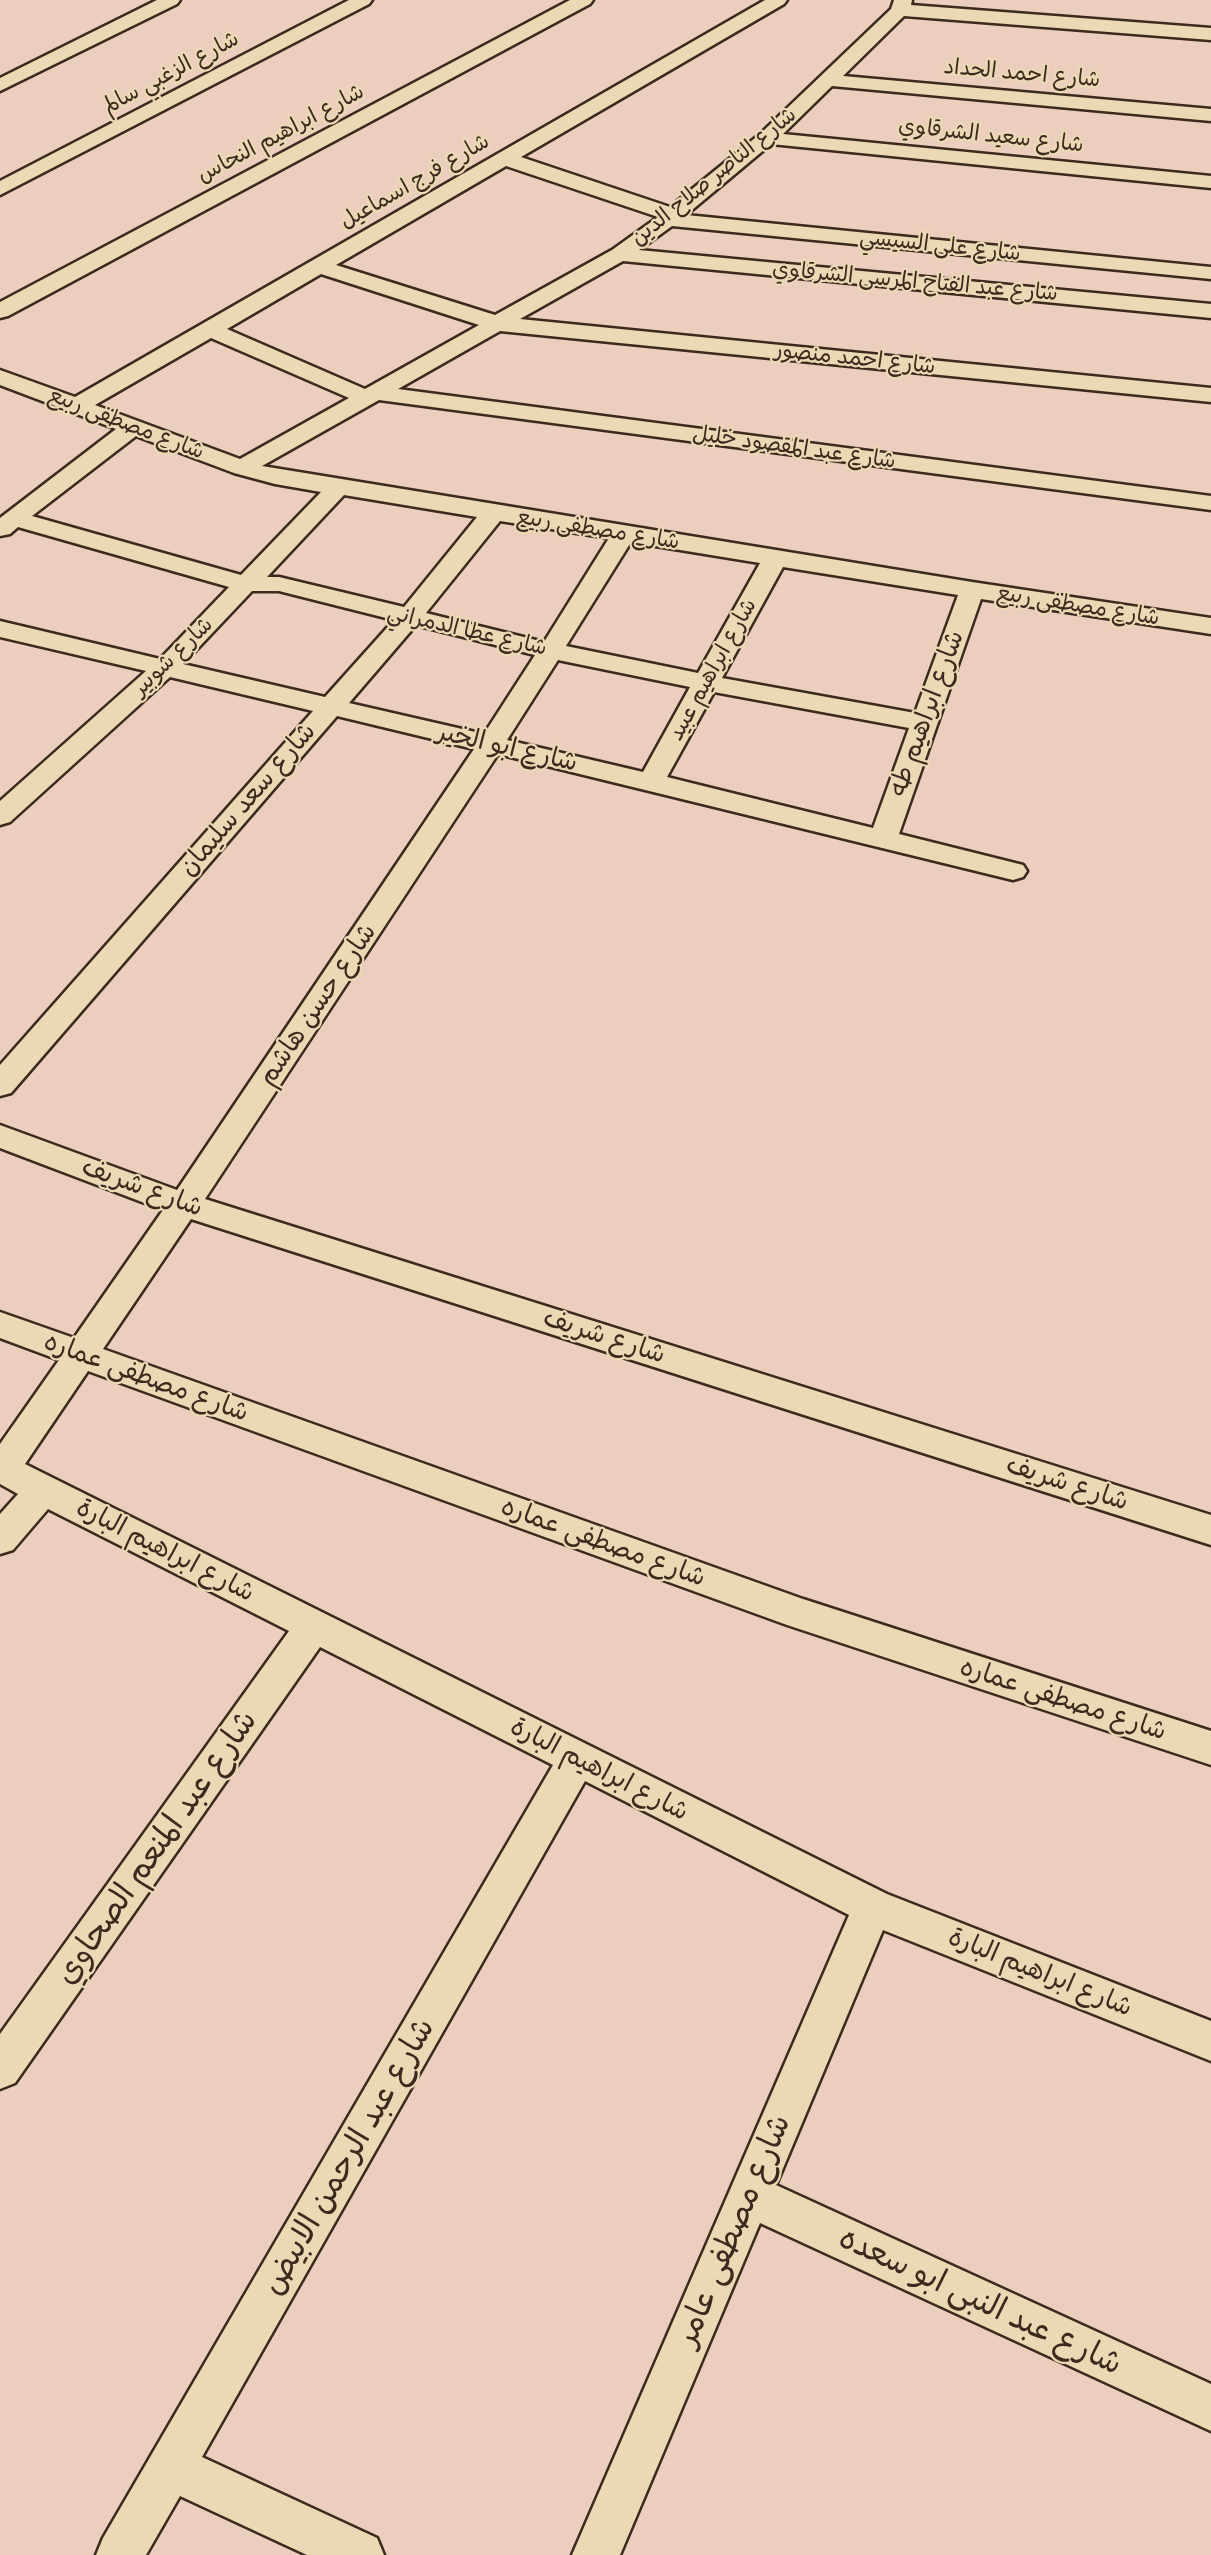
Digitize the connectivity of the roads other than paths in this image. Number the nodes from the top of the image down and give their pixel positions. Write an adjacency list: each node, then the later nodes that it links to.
1 (171, 0): 8 (street)
2 (363, 0): 13 (street, شارع الزغبي سالم)
3 (584, 0): 18 (street, شارع ابراهيم النحاس)
4 (778, 0): 11 (street, شارع فرج اسماعيل)
5 (901, 5): 6 (street); 7 (street, شارع الناصر صلاح الدين)
6 (1211, 34)
7 (828, 80): 9 (street, شارع احمد الحداد); 10 (street, شارع الناصر صلاح الدين)
8 (0, 86)
9 (1211, 115)
10 (766, 138): 12 (street, شارع سعيد الشرقاوي); 14 (street, شارع الناصر صلاح الدين)
11 (503, 158): 14 (street, شارع على السيسي); 16 (street, شارع فرج اسماعيل)
12 (1211, 182)
13 (0, 189)
14 (671, 217): 15 (street, شارع الناصر صلاح الدين); 17 (street, شارع على السيسي)
15 (619, 254): 19 (street, شارع عبد الفتاح المرسى الشرقاوي); 20 (street, شارع الناصر صلاح الدين)
16 (319, 266): 20 (street); 21 (street, شارع فرج اسماعيل)
17 (1211, 273)
18 (0, 311)
19 (1211, 311)
20 (499, 324): 23 (street, شارع الناصر صلاح الدين); 24 (street, شارع احمد منصور)
21 (209, 329): 23 (street, شارع عبد المقصود خليل); 25 (street, شارع فرج اسماعيل)
22 (6, 385): 25 (street, شارع مصطفى ربيع)
23 (373, 395): 27 (street, شارع الناصر صلاح الدين); 29 (street, شارع عبد المقصود خليل)
24 (1211, 395)
25 (77, 406): 26 (street, شارع مصطفى ربيع)
26 (133, 427): 27 (street, شارع مصطفى ربيع); 31 (street)
27 (242, 468): 28 (street, شارع مصطفى ربيع)
28 (338, 488): 30 (street, شارع مصطفى ربيع); 34 (street, شارع شوبير)
29 (1211, 503)
30 (493, 513): 32 (street, شارع مصطفى ربيع); 36 (street, شارع سعد سليمان)
31 (8, 524): 34 (street, شارع عطا الدمراني)
32 (624, 534): 33 (street, شارع مصطفى ربيع); 39 (street, شارع حسن هاشم)
33 (776, 558): 35 (street, شارع مصطفى ربيع); 41 (street, شارع ابراهيم عبيد)
34 (246, 584): 36 (street, شارع عطا الدمراني); 40 (street, شارع شوبير)
35 (972, 590): 37 (street, شارع مصطفى ربيع); 43 (street, شارع ابراهيم طه)
36 (409, 618): 39 (street, شارع عطا الدمراني); 42 (street, شارع سعد سليمان)
37 (1211, 626)
38 (0, 629): 40 (street, شارع ابو الخير)
39 (551, 651): 41 (street, شارع عطا الدمراني); 44 (street, شارع حسن هاشم)
40 (165, 668): 42 (street, شارع ابو الخير); 46 (street, شارع شوبير)
41 (707, 683): 43 (street, شارع عطا الدمراني); 45 (street, شارع ابراهيم عبيد)
42 (330, 706): 44 (street, شارع ابو الخير); 49 (street, شارع سعد سليمان)
43 (924, 723): 47 (street, شارع ابراهيم طه)
44 (491, 744): 45 (street, شارع ابو الخير); 51 (street, شارع حسن هاشم)
45 (651, 782): 47 (street, شارع ابو الخير)
46 (0, 816)
47 (883, 839): 48 (street, شارع ابو الخير)
48 (1013, 871)
49 (0, 1084)
50 (0, 1136): 51 (street, شارع شريف)
51 (185, 1205): 53 (street, شارع حسن هاشم); 56 (street, شارع شريف)
52 (0, 1324): 53 (street, شارع مصطفى عماره)
53 (81, 1354): 54 (street, شارع حسن هاشم); 59 (street, شارع مصطفى عماره)
54 (1, 1468): 55 (street, شارع ابراهيم البارة)
55 (44, 1489): 57 (street); 58 (street, شارع ابراهيم البارة)
56 (1211, 1530)
57 (0, 1539)
58 (314, 1626): 60 (street, شارع ابراهيم البارة); 63 (street, شارع عبد المنعم الصحاوي)
59 (1211, 1748)
60 (577, 1759): 61 (street, شارع ابراهيم البارة); 66 (street, شارع عبد الرحمن الابيض)
61 (873, 1907): 62 (street, شارع ابراهيم البارة); 64 (street, شارع مصطفى عامر)
62 (1211, 2041)
63 (0, 2069)
64 (749, 2195): 65 (street, شارع عبد النبى ابو سعده); 69 (street, شارع مصطفى عامر)
65 (1211, 2408)
66 (171, 2467): 67 (street, شارع عبد الرحمن الابيض); 68 (street)
67 (120, 2555)
68 (360, 2555)
69 (596, 2555)

